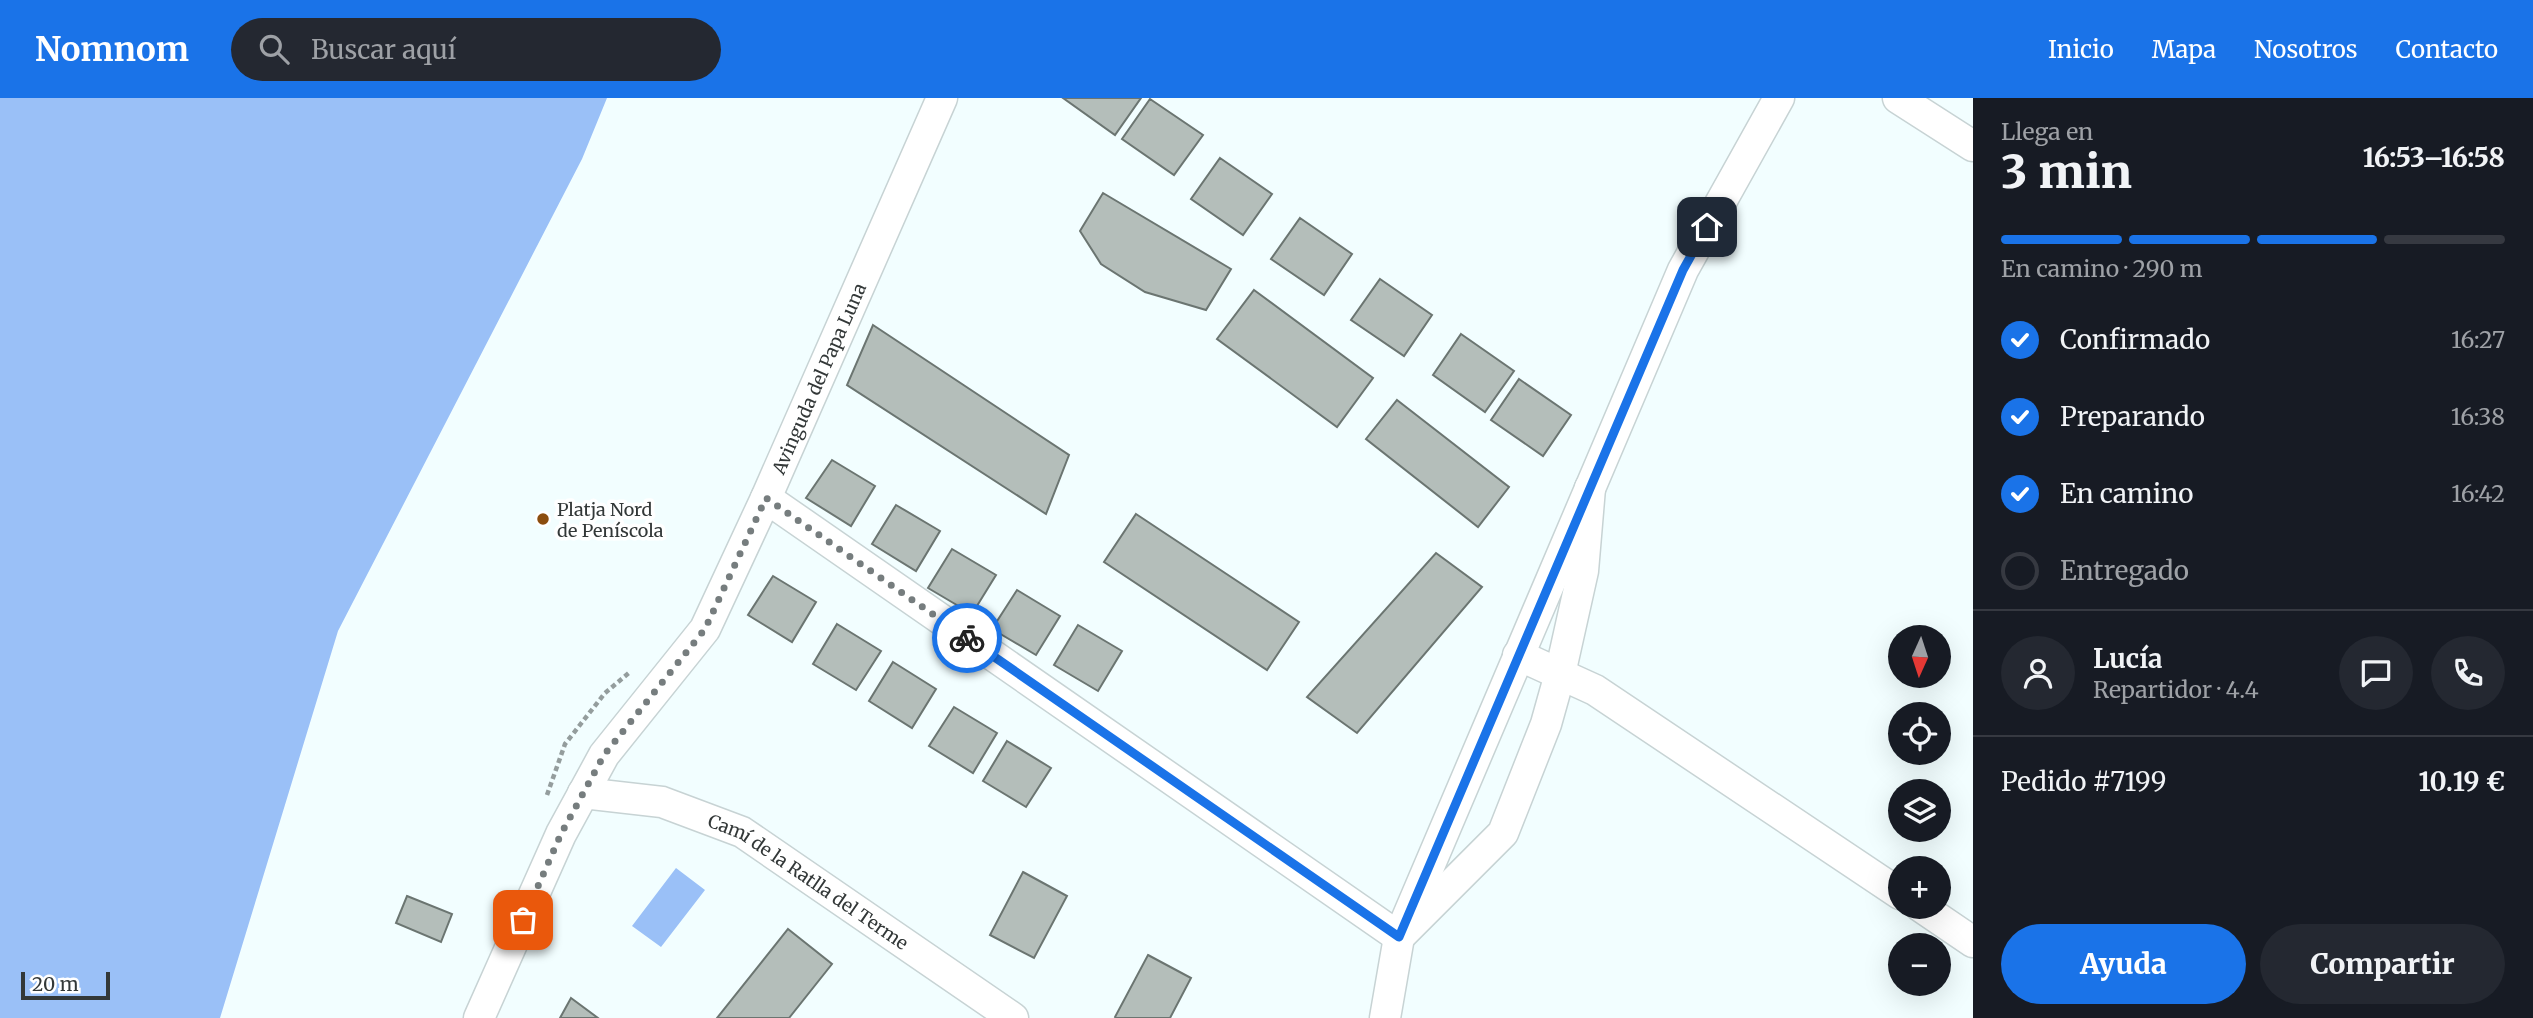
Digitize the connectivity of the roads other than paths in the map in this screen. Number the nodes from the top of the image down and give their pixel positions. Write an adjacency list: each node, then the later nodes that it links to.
1 (943, 98): 6 (street, Avinguda del Papa Luna)
2 (1779, 98): 5 (street)
3 (1898, 98): 4 (street)
4 (1973, 146)
5 (1590, 488): 7 (street); 8 (street)
6 (766, 498): 9 (street, Avinguda del Papa Luna); 12 (street)
7 (1518, 655): 8 (street); 12 (street)
8 (1560, 674): 10 (street); 12 (street)
9 (583, 793): 14 (street, Avinguda del Papa Luna); 15 (street, Camí de la Ratlla del Terme)
10 (1888, 886)
11 (1939, 919): 13 (street)
12 (1399, 937): 16 (street)
13 (1973, 942)
14 (479, 1018)
15 (1013, 1018)
16 (1385, 1018)

